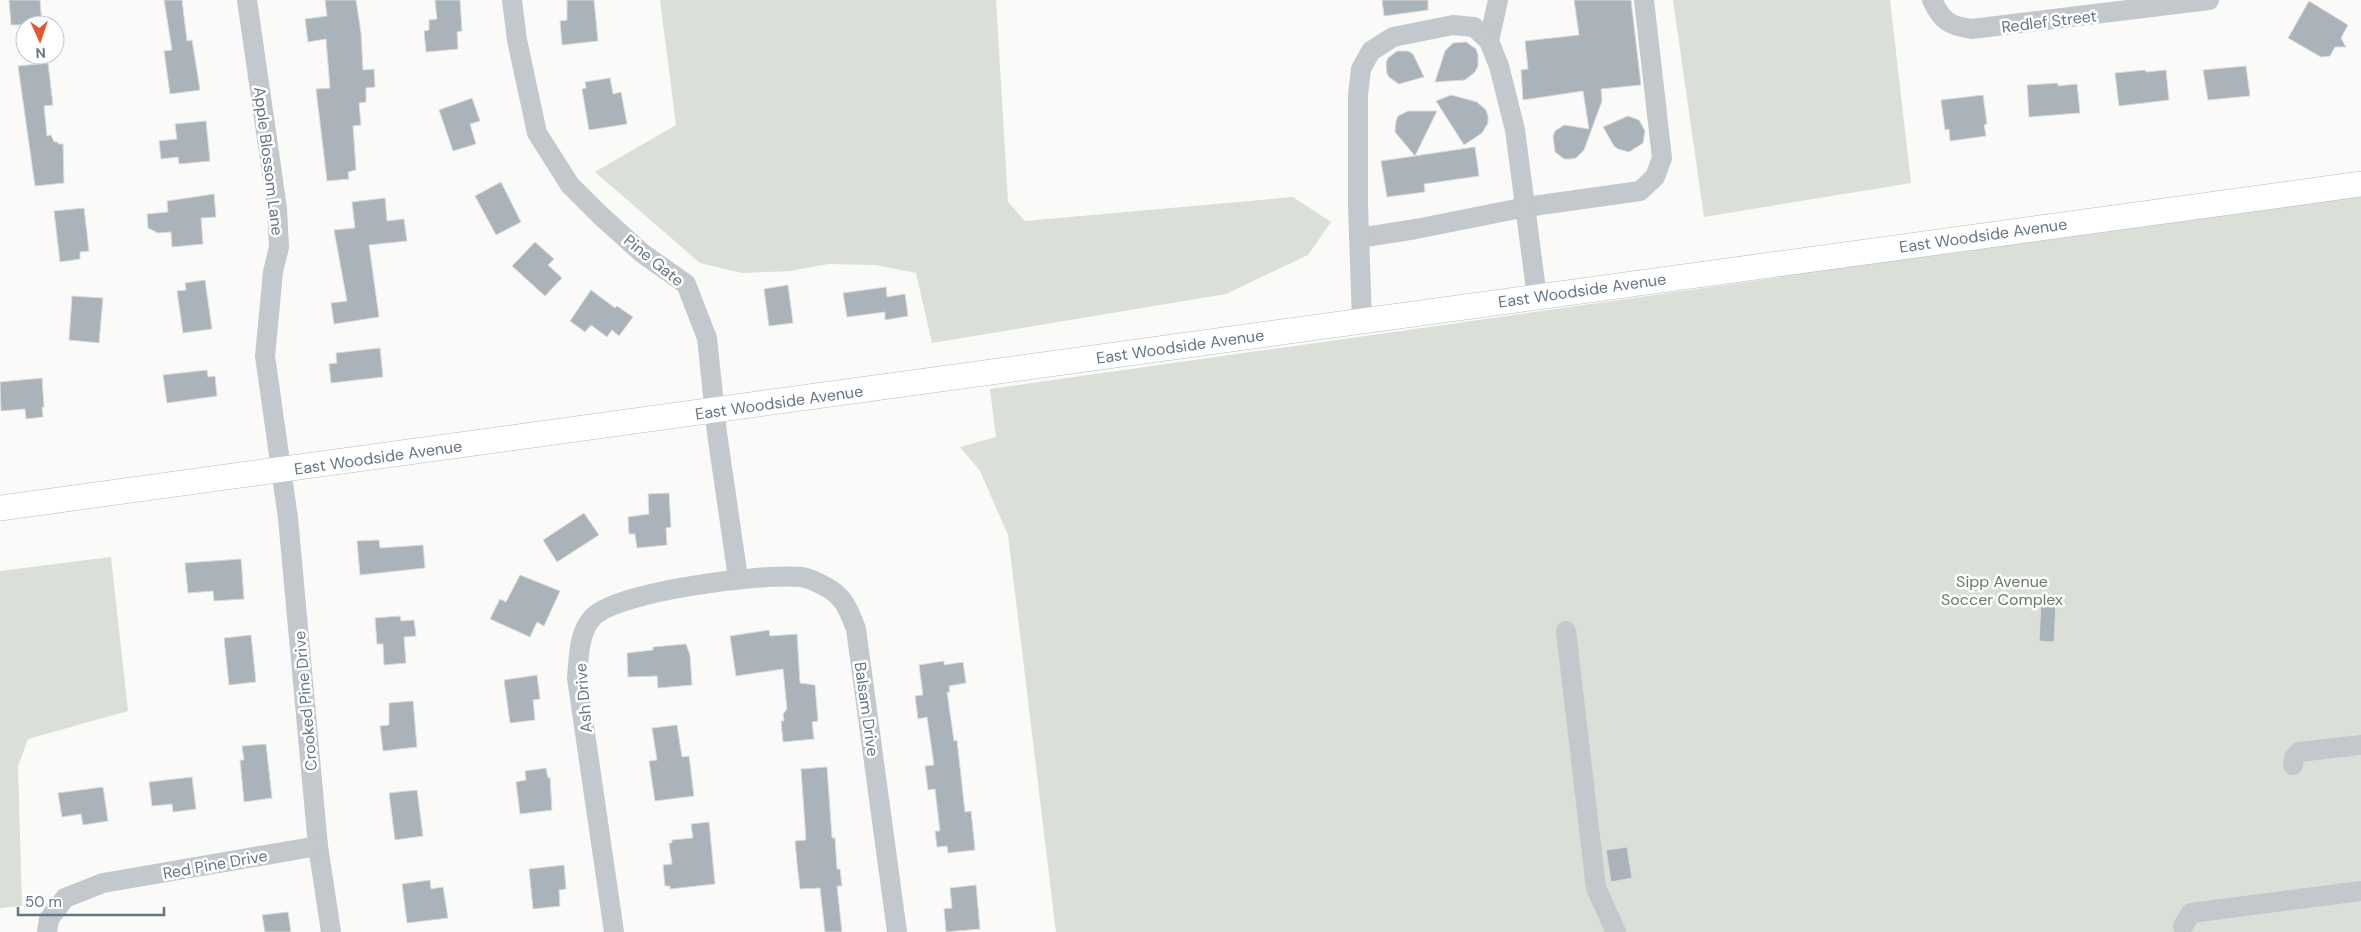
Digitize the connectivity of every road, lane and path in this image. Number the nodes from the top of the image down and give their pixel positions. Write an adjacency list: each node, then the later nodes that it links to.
1 (247, 0): 14 (street, Apple Blossom Lane)
2 (512, 0): 13 (street, Pine Gate)
3 (1498, 0): 7 (street)
4 (1644, 0): 9 (street)
5 (1932, 0): 6 (street, Redlef Street)
6 (2209, 0)
7 (1489, 41): 9 (street); 10 (street)
8 (2361, 184): 11 (main road, East Woodside Avenue)
9 (1526, 207): 10 (street); 11 (street)
10 (1359, 238): 12 (street)
11 (1537, 296): 12 (main road, East Woodside Avenue)
12 (1362, 321): 13 (main road, East Woodside Avenue)
13 (715, 411): 14 (main road, East Woodside Avenue); 16 (street, Pine Gate)
14 (282, 470): 15 (main road, East Woodside Avenue); 20 (street, Crooked Pine Drive)
15 (0, 508)
16 (738, 578): 25 (street, Ash Drive); 26 (street, Balsam Drive)
17 (1566, 631): 27 (street)
18 (2361, 745): 19 (street)
19 (2293, 765)
20 (318, 846): 23 (street, Red Pine Drive); 24 (street, Crooked Pine Drive)
21 (2361, 891): 22 (street)
22 (2183, 926)
23 (47, 932)
24 (331, 932)
25 (614, 932)
26 (897, 932)
27 (1616, 932)

